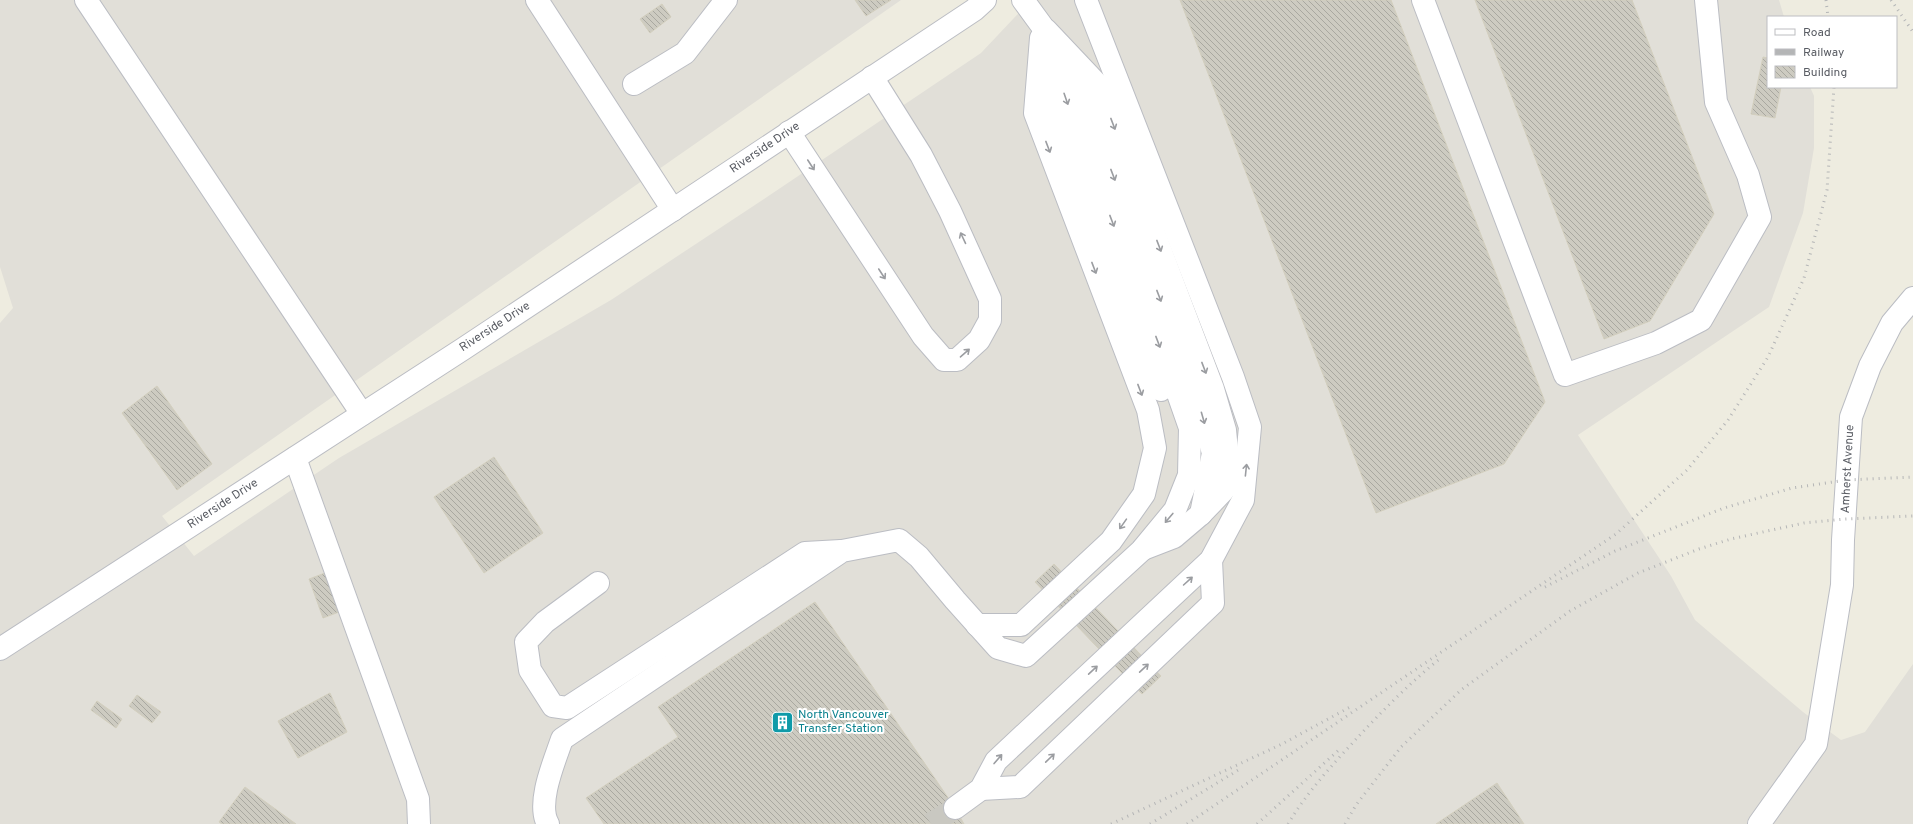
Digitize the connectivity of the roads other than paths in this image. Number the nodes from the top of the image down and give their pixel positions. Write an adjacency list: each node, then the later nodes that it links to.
1 (86, 0): 15 (street)
2 (537, 0): 13 (street)
3 (726, 0): 11 (street)
4 (985, 0): 10 (street, Riverside Drive)
5 (1023, 0): 9 (street)
6 (1086, 0): 19 (street, one-way to 6)
7 (1423, 0): 8 (street)
8 (1706, 0)
9 (1042, 26): 17 (street, one-way to 17); 17 (street, one-way to 17); 21 (street, one-way to 21)
10 (872, 77): 12 (street, Riverside Drive); 12 (street, one-way to 10)
11 (634, 84)
12 (789, 132): 13 (street, Riverside Drive)
13 (673, 210): 15 (street, Riverside Drive)
14 (1913, 298): 27 (street, Amherst Avenue)
15 (362, 414): 16 (street, Riverside Drive)
16 (295, 458): 22 (street, Riverside Drive); 25 (street)
17 (1142, 550): 21 (street)
18 (842, 551): 20 (street); 21 (street); 26 (street)
19 (1211, 560): 23 (street, one-way to 19); 23 (street, one-way to 19)
20 (598, 583)
21 (977, 625)
22 (0, 649)
23 (981, 789): 24 (street)
24 (955, 808)
25 (420, 824)
26 (548, 824)
27 (1759, 824)

